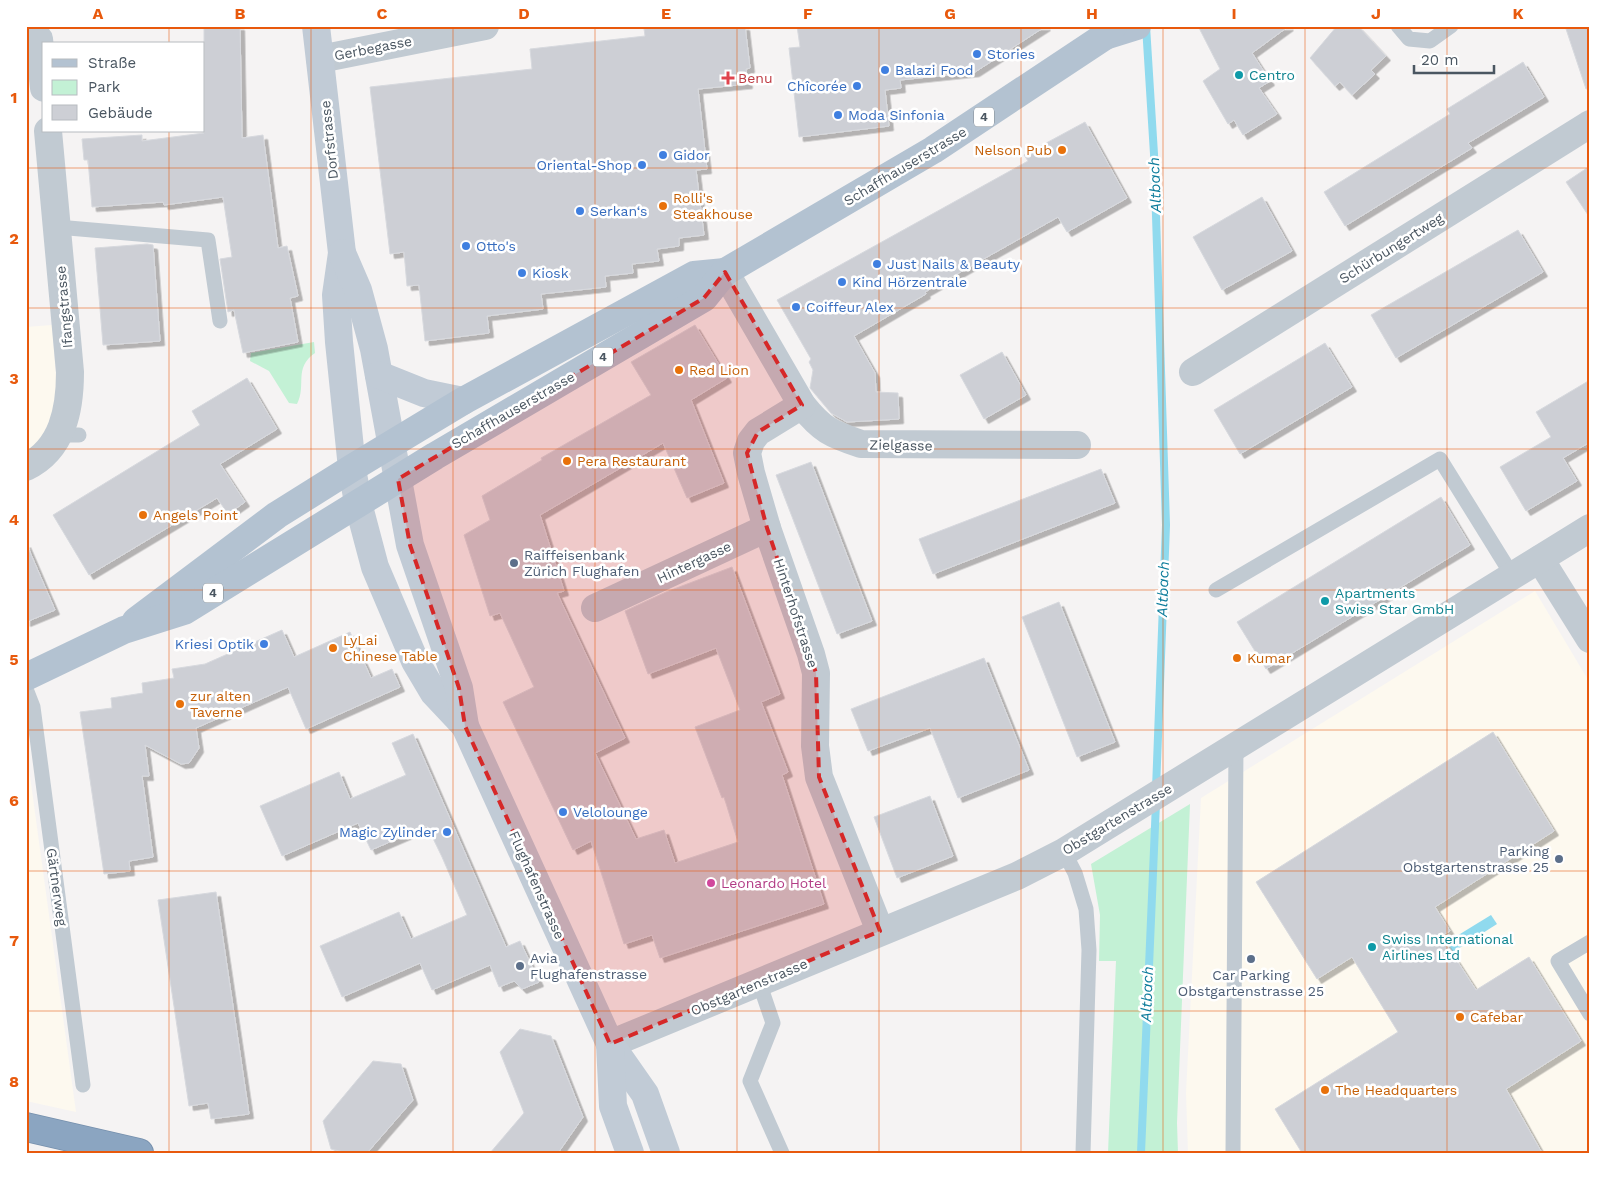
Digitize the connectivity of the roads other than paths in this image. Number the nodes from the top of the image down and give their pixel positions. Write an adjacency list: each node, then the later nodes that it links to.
1 (26, 26): 8 (street)
2 (316, 26): 7 (main road, Dorfstrasse)
3 (485, 26): 7 (street, Gerbegasse)
4 (1398, 26): 5 (lane)
5 (1451, 26)
6 (1117, 29): 13 (main road, Schaffhauserstrasse / 4)
7 (320, 59): 12 (main road, Dorfstrasse)
8 (42, 68)
9 (1590, 124): 15 (street, Schürbungertweg)
10 (48, 132): 11 (street, Ifangstrasse)
11 (57, 227): 14 (lane); 21 (street, Ifangstrasse)
12 (342, 253): 16 (main road, Dorfstrasse); 22 (main road, Dorfstrasse)
13 (725, 272): 17 (main road, Schaffhauserstrasse / 4); 18 (street, Zielgasse); 23 (main road, Schaffhauserstrasse / 4)
14 (220, 320)
15 (1193, 372)
16 (379, 375): 17 (main road); 19 (main road, Dorfstrasse)
17 (463, 401): 19 (main road, Schaffhauserstrasse / 4)
18 (802, 405): 20 (street, Zielgasse); 25 (street, Hinterhofstrasse)
19 (391, 444): 22 (main road, Schaffhauserstrasse / 4); 23 (main road)
20 (1077, 446)
21 (26, 467)
22 (352, 468): 24 (main road); 31 (main road, Schaffhauserstrasse / 4)
23 (398, 480): 24 (main road, Schaffhauserstrasse / 4); 35 (main road, Flughafenstrasse)
24 (358, 503): 31 (main road, Schaffhauserstrasse / 4); 35 (main road, Flughafenstrasse)
25 (767, 528): 30 (street, Hintergasse); 38 (street, Hinterhofstrasse)
26 (1590, 528): 27 (street, Obstgartenstrasse)
27 (1540, 559): 28 (street, Obstgartenstrasse); 32 (street)
28 (1512, 575): 29 (lane); 36 (street, Obstgartenstrasse)
29 (1216, 590)
30 (595, 608)
31 (124, 630): 33 (main road, Schaffhauserstrasse / 4)
32 (1590, 639)
33 (26, 677)
34 (26, 689): 43 (lane, Gärtnerweg)
35 (465, 726): 42 (main road, Flughafenstrasse)
36 (1236, 745): 37 (street, Obstgartenstrasse); 50 (lane)
37 (1064, 852): 38 (street, Obstgartenstrasse); 49 (lane)
38 (880, 931): 40 (street, Obstgartenstrasse)
39 (1590, 942): 41 (lane)
40 (759, 982): 42 (street, Obstgartenstrasse); 48 (lane)
41 (1590, 1014)
42 (610, 1044): 46 (main road, Flughafenstrasse); 47 (main road, Flughafenstrasse)
43 (83, 1085)
44 (26, 1127): 45 (highway)
45 (139, 1153)
46 (630, 1153)
47 (666, 1153)
48 (782, 1153)
49 (1083, 1153)
50 (1233, 1153)

